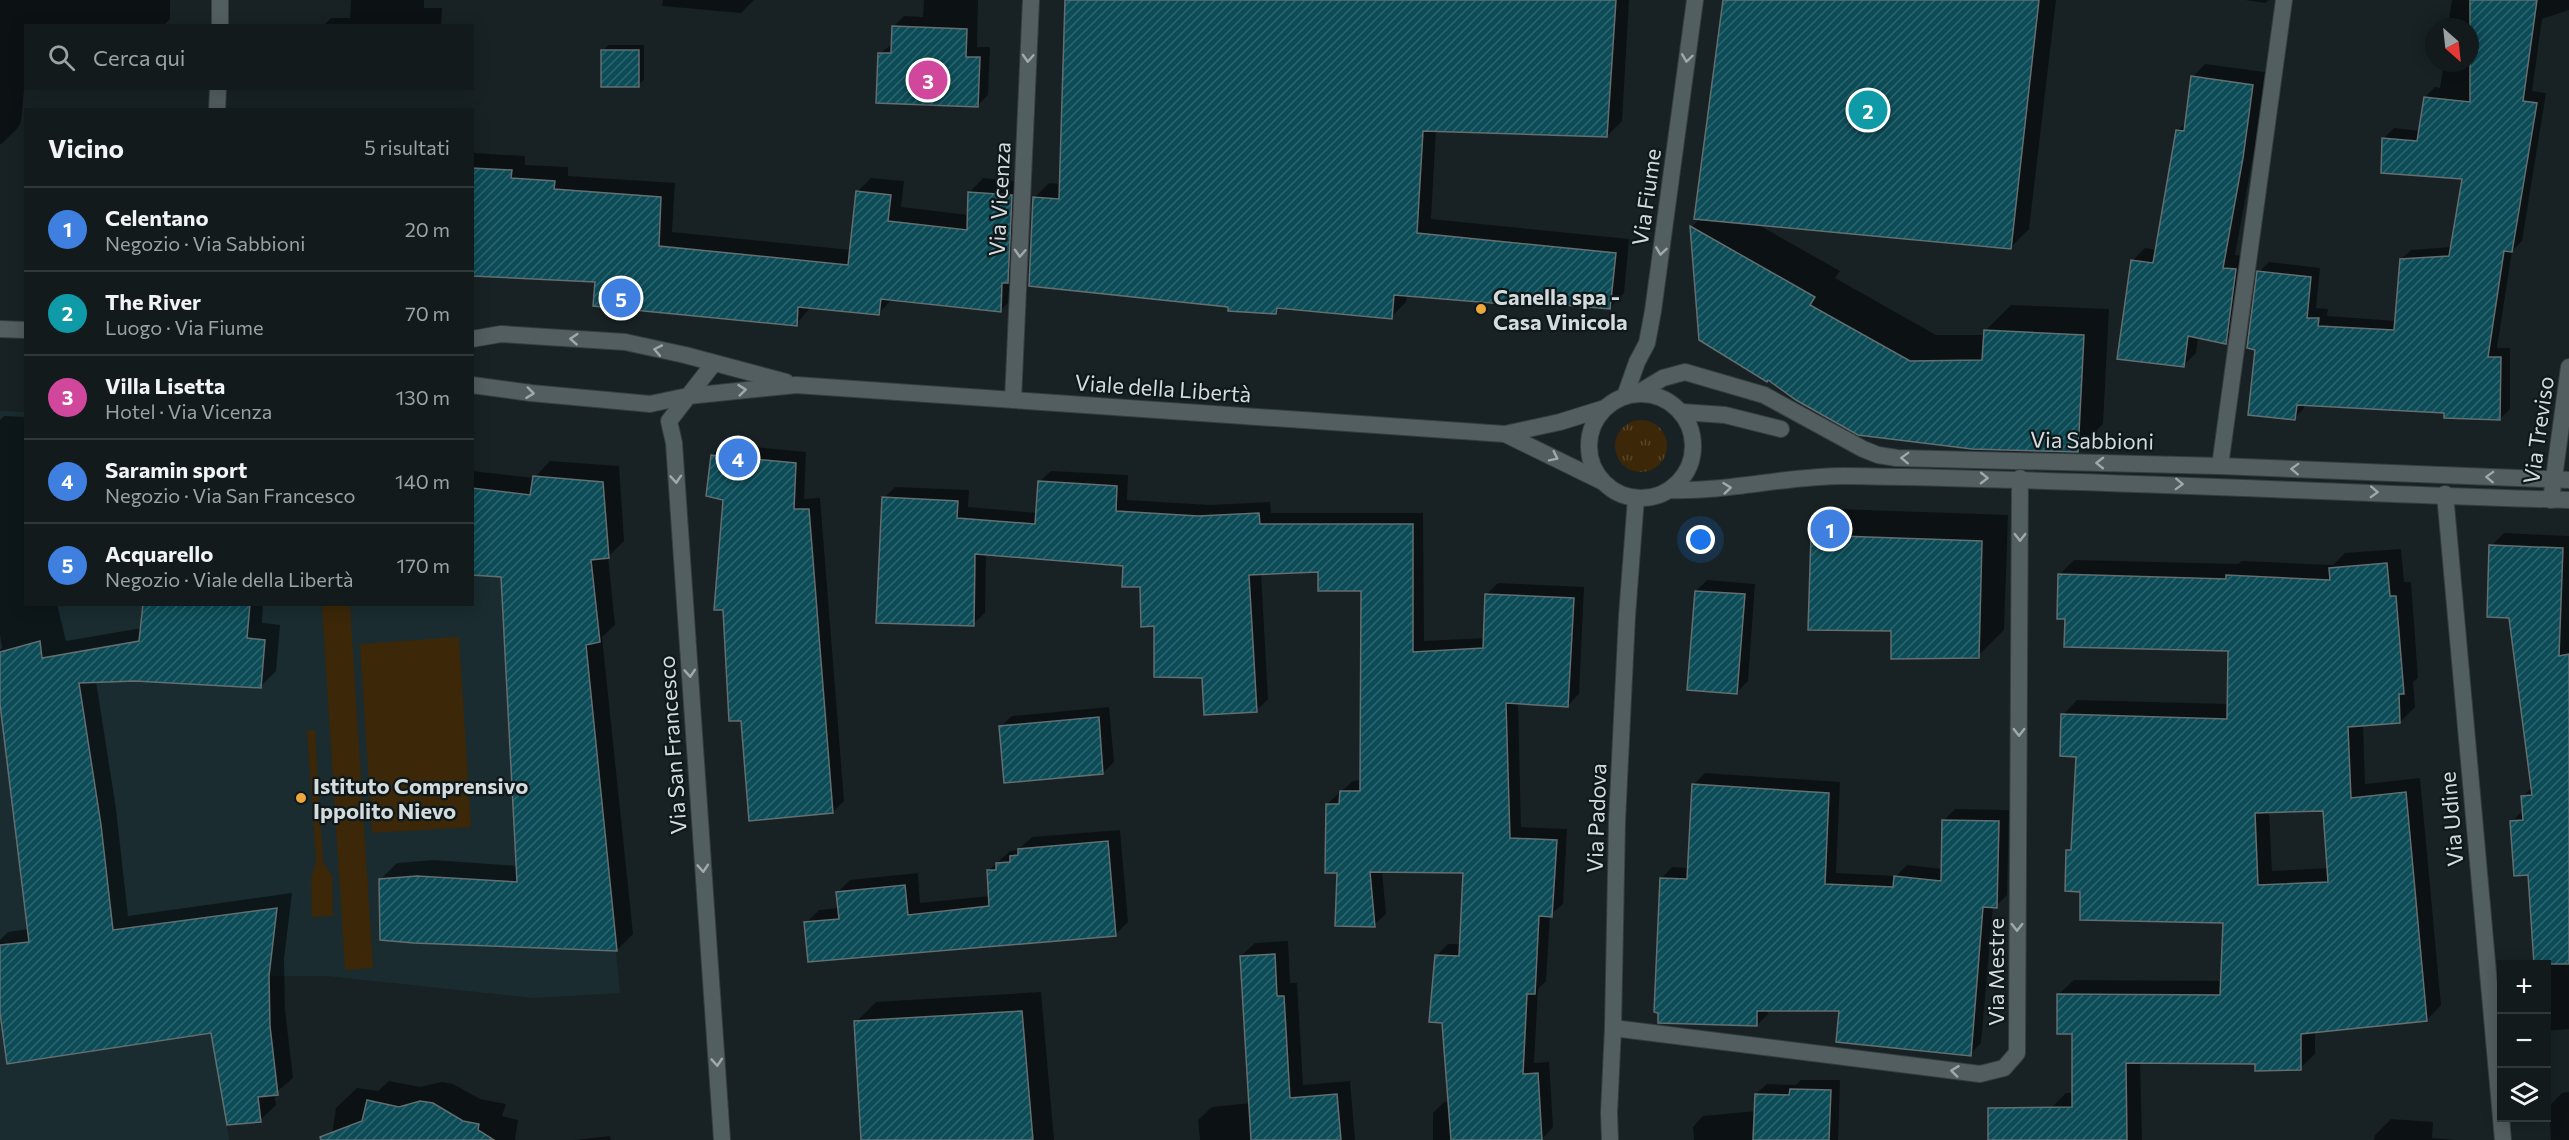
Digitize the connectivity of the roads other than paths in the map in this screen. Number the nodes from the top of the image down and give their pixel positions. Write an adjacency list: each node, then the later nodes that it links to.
1 (220, 0): 5 (street)
2 (1031, 0): 17 (street, Via Vicenza, one-way to 17)
3 (1695, 0): 15 (street, Via Fiume, one-way to 15)
4 (2284, 0): 24 (street)
5 (220, 24)
6 (218, 90): 7 (street)
7 (217, 108)
8 (0, 329): 9 (street)
9 (24, 330)
10 (474, 339): 11 (street, one-way to 10)
11 (714, 363): 14 (street); 16 (street)
12 (2569, 367): 26 (street, Via Treviso)
13 (474, 385): 18 (street, one-way to 18)
14 (796, 385): 16 (street, one-way to 14); 17 (street, Viale della Libertà)
15 (1631, 395): 19 (street); 20 (street); 24 (street, Via Sabbioni, one-way to 15)
16 (688, 396): 18 (street); 21 (street)
17 (1013, 400): 23 (street, Viale della Libertà)
18 (650, 404): 21 (street)
19 (1605, 408): 23 (street, Viale della Libertà); 27 (street)
20 (1682, 412): 22 (street); 28 (street)
21 (669, 421): 34 (street, Via San Francesco, one-way to 34)
22 (1781, 429)
23 (1505, 434): 27 (street, Viale della Libertà, one-way to 27)
24 (2220, 466): 26 (street, Via Sabbioni, one-way to 24)
25 (2019, 478): 28 (street, Via Sabbioni, one-way to 25); 29 (street, Via Sabbioni, one-way to 29); 33 (street, Via Mestre, one-way to 33)
26 (2561, 480): 31 (street, Via Treviso)
27 (1602, 481): 30 (street)
28 (1669, 490): 30 (street)
29 (2445, 494): 31 (street, Via Sabbioni); 36 (street, Via Udine)
30 (1636, 498): 33 (street, Via Padova)
31 (2551, 500): 32 (street, Via Sabbioni)
32 (2569, 500)
33 (1613, 1028): 35 (street, Via Padova)
34 (722, 1140)
35 (1610, 1140)
36 (2503, 1140)

